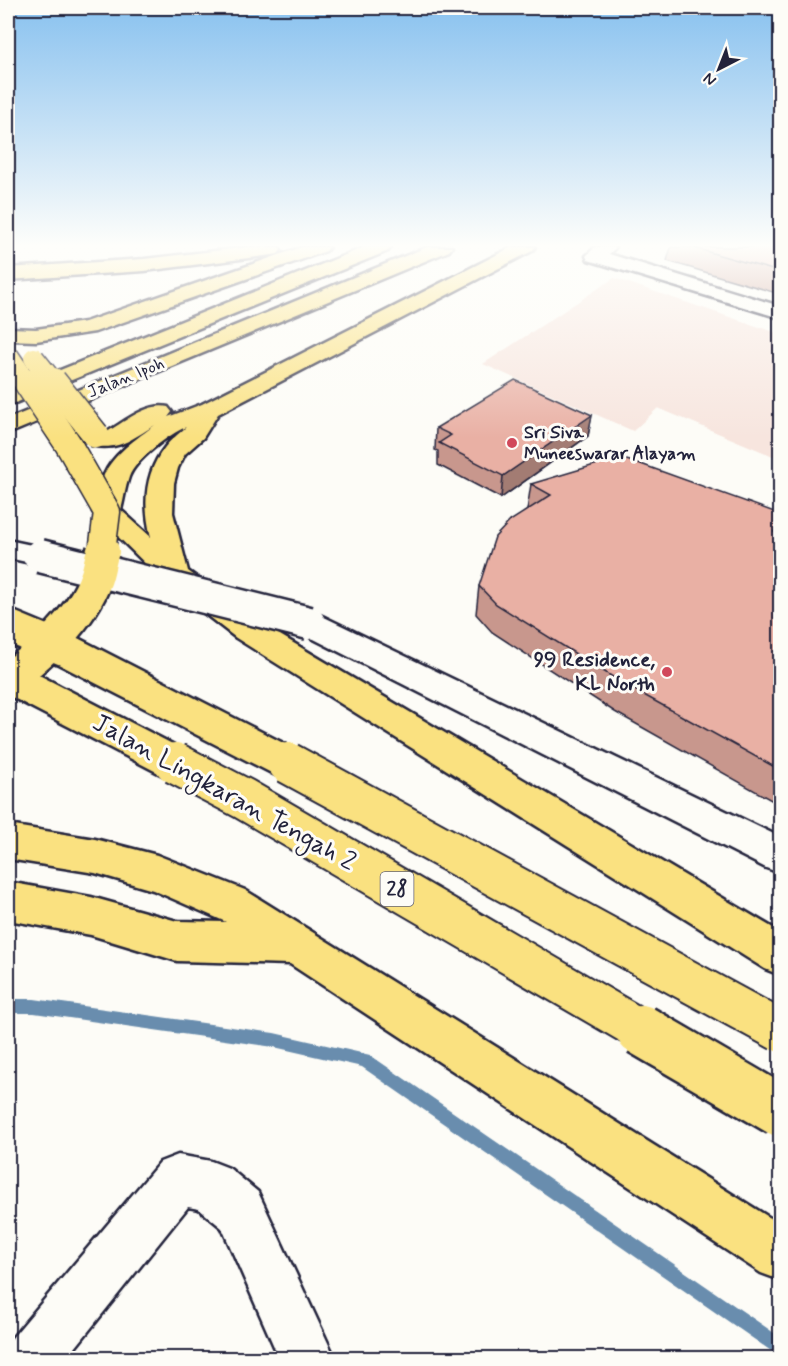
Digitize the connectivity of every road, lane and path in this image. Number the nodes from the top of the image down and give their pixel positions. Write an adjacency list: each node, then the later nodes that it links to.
1 (137, 311): 5 (highway)
2 (225, 311): 9 (highway, Jalan Ipoh)
3 (289, 311): 11 (highway, Jalan Ipoh)
4 (402, 311): 8 (highway)
5 (88, 328): 6 (highway); 8 (highway, bridge)
6 (8, 334)
7 (8, 355): 12 (highway, bridge)
8 (294, 366): 10 (highway)
9 (8, 399)
10 (210, 409): 12 (highway); 14 (highway)
11 (8, 427)
12 (107, 512): 14 (highway); 16 (highway, bridge)
13 (8, 549): 18 (street, bridge)
14 (175, 576): 21 (highway)
15 (8, 626): 22 (highway, bridge)
16 (8, 678): 23 (highway, Jalan Lingkaran Tengah 2 / 28, bridge)
17 (8, 842): 20 (highway)
18 (780, 856)
19 (8, 901): 20 (highway)
20 (296, 944): 24 (highway)
21 (780, 955)
22 (780, 1030)
23 (780, 1112)
24 (780, 1254)
25 (32, 1359): 26 (street)
26 (307, 1359)

